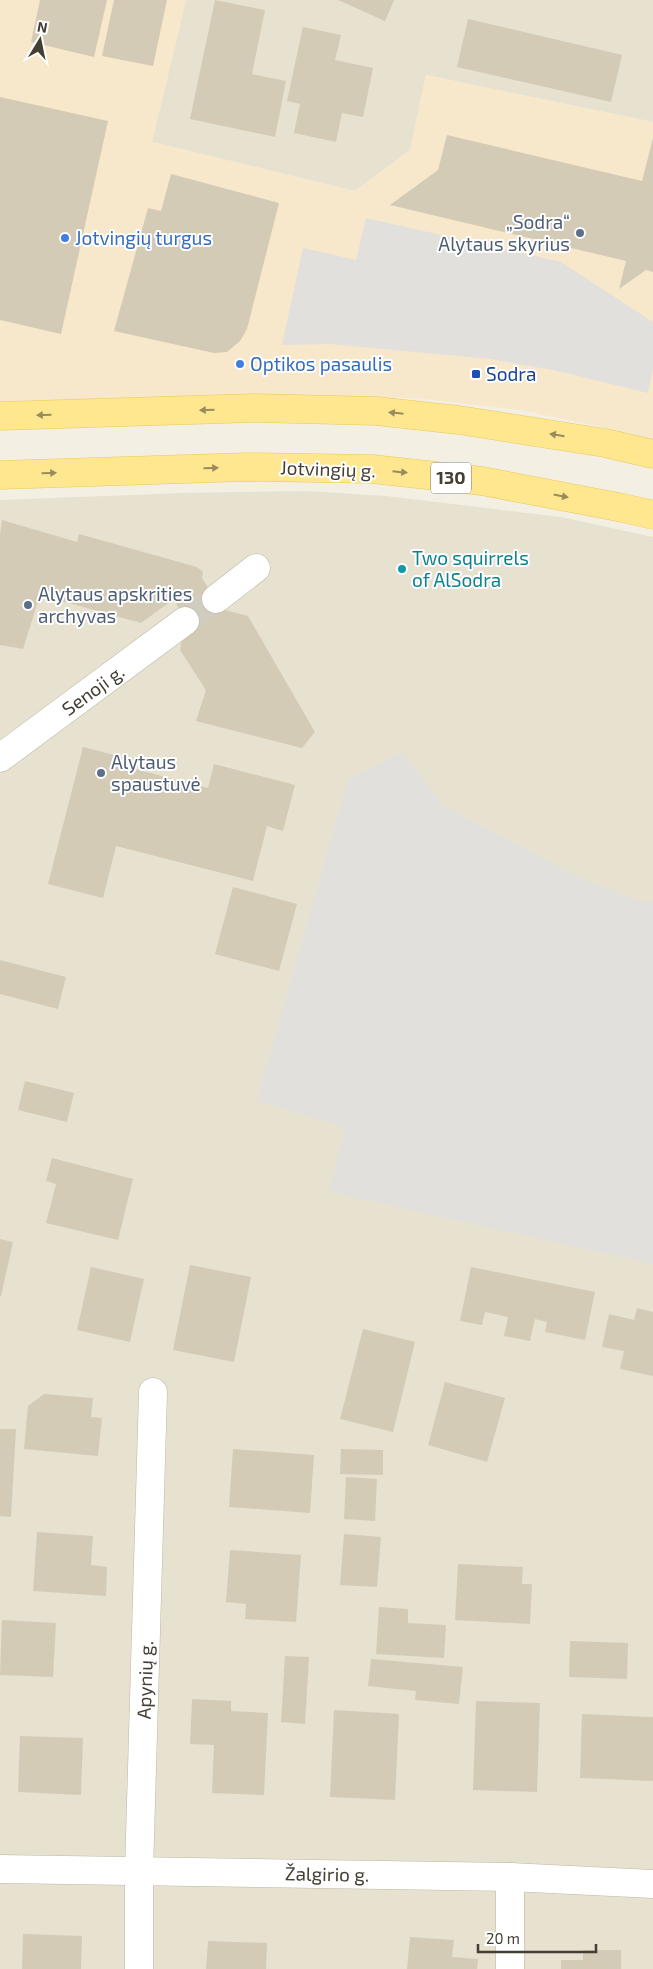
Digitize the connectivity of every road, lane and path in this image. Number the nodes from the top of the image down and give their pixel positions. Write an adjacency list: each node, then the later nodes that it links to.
1 (0, 416): 2 (main road, one-way to 1)
2 (653, 454)
3 (0, 474): 4 (main road, Jotvingių g. / 130, one-way to 4)
4 (653, 515)
5 (256, 568): 6 (street)
6 (216, 599)
7 (185, 621): 8 (street, Senoji g.)
8 (0, 758)
9 (153, 1392): 11 (street, Apynių g.)
10 (0, 1869): 11 (street, Žalgirio g.)
11 (139, 1871): 12 (street, Žalgirio g.); 14 (street, Apynių g.)
12 (510, 1877): 13 (street, Žalgirio g.); 15 (street)
13 (652, 1882)
14 (139, 1969)
15 (510, 1969)

